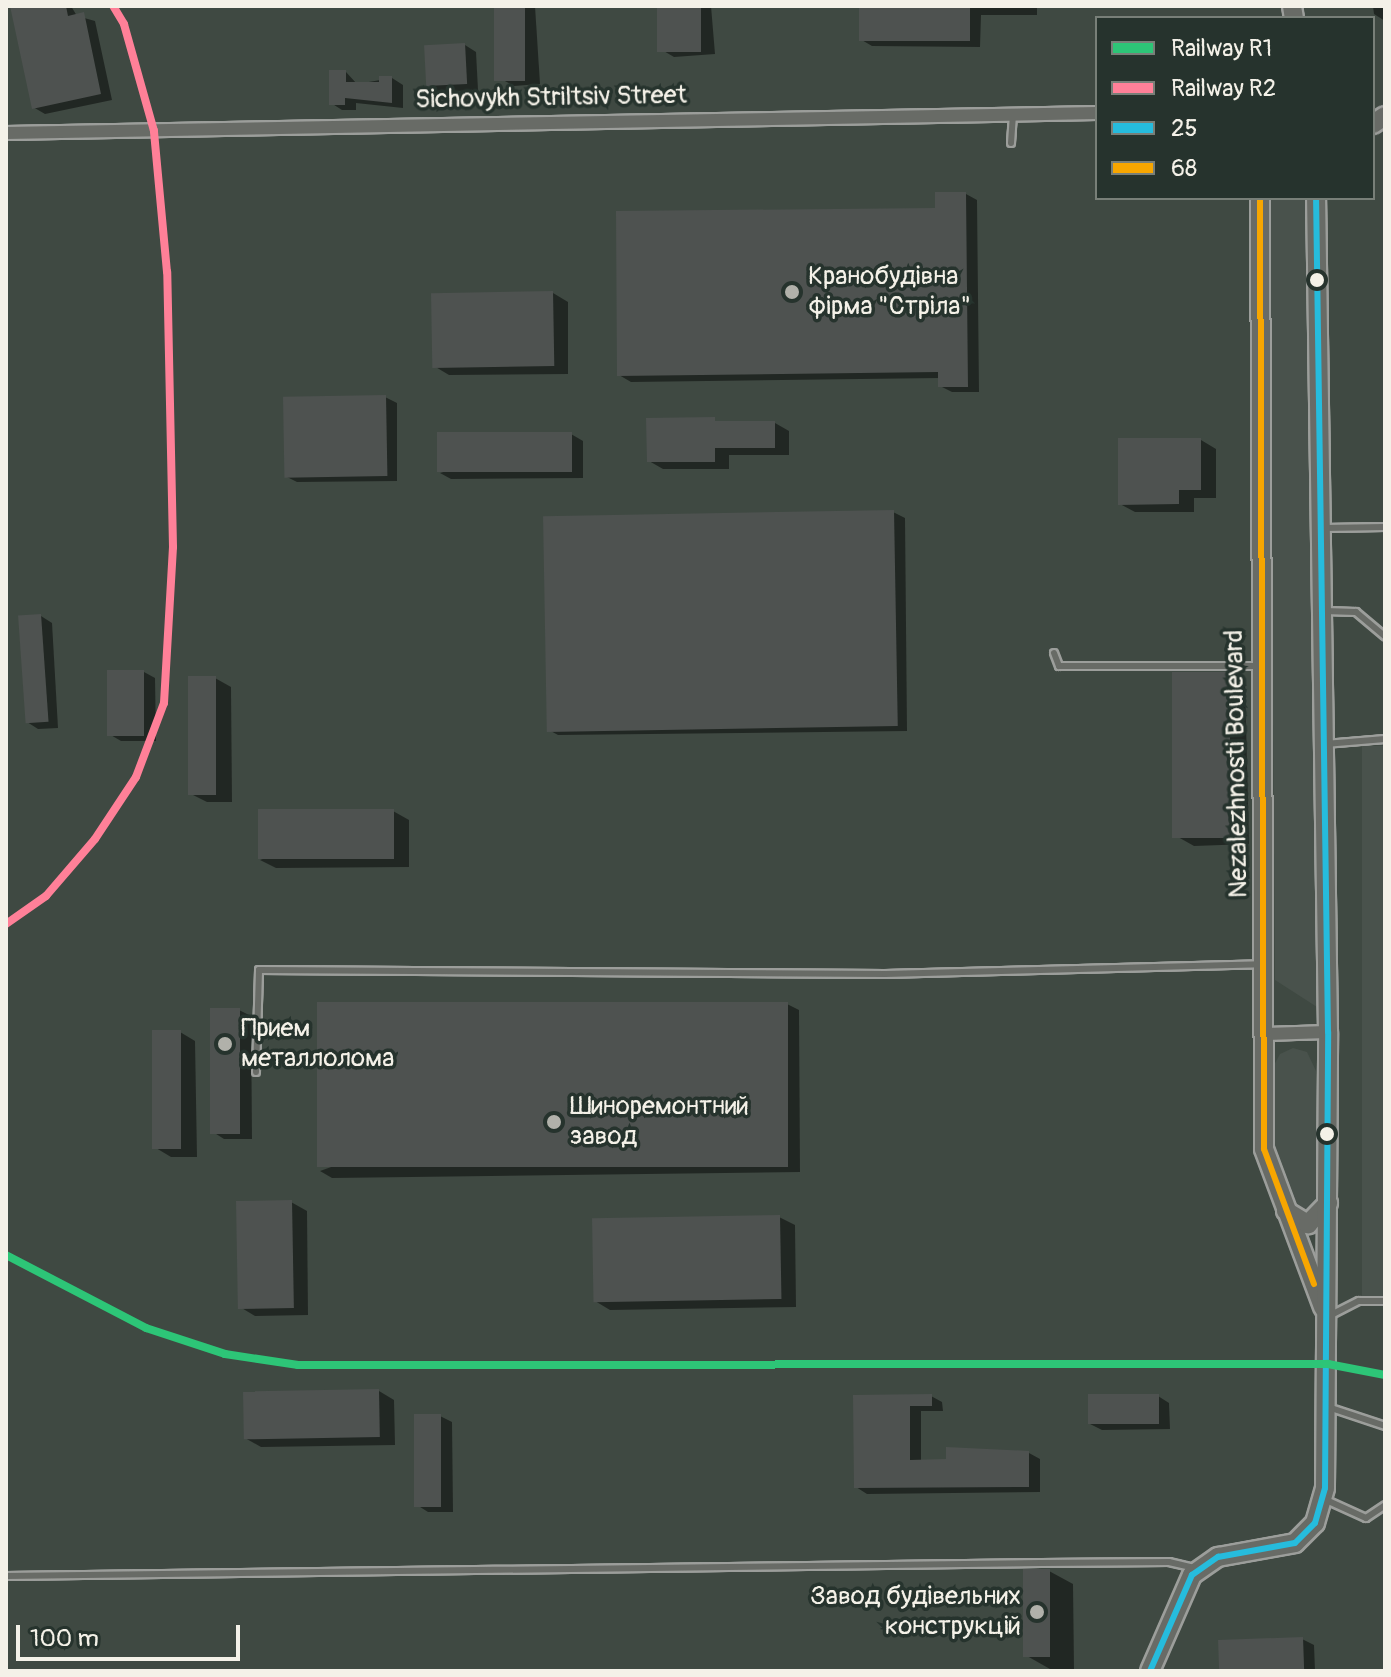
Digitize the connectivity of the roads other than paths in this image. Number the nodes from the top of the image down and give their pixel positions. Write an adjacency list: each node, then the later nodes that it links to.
1 (1095, 113): 2 (street, Sichovykh Striltsiv Street)
2 (1013, 114): 3 (street, Sichovykh Striltsiv Street); 4 (lane)
3 (6, 133)
4 (1011, 143)
5 (1260, 200): 12 (street, Nezalezhnosti Boulevard)
6 (1316, 200): 8 (street, Nezalezhnosti Boulevard)
7 (1385, 527): 8 (lane)
8 (1320, 528): 9 (street, Nezalezhnosti Boulevard)
9 (1320, 610): 10 (lane); 14 (street, Nezalezhnosti Boulevard)
10 (1385, 636)
11 (1054, 653): 12 (lane)
12 (1262, 666): 15 (street, Nezalezhnosti Boulevard)
13 (1385, 739): 14 (lane)
14 (1323, 745): 16 (street, Nezalezhnosti Boulevard)
15 (1265, 963): 17 (street, Nezalezhnosti Boulevard); 18 (lane)
16 (1328, 1032): 17 (street); 19 (street, Nezalezhnosti Boulevard)
17 (1265, 1034): 20 (street, Nezalezhnosti Boulevard)
18 (256, 1072)
19 (1328, 1203): 20 (street); 22 (street, Nezalezhnosti Boulevard)
20 (1284, 1209): 22 (street, Nezalezhnosti Boulevard)
21 (1385, 1301): 22 (lane)
22 (1327, 1317): 23 (street, Nezalezhnosti Boulevard)
23 (1328, 1407): 24 (lane); 25 (street, Nezalezhnosti Boulevard)
24 (1385, 1426)
25 (1324, 1499): 26 (lane); 27 (street, Nezalezhnosti Boulevard)
26 (1385, 1505)
27 (1199, 1568): 28 (lane); 29 (street)
28 (6, 1576)
29 (1150, 1671)

